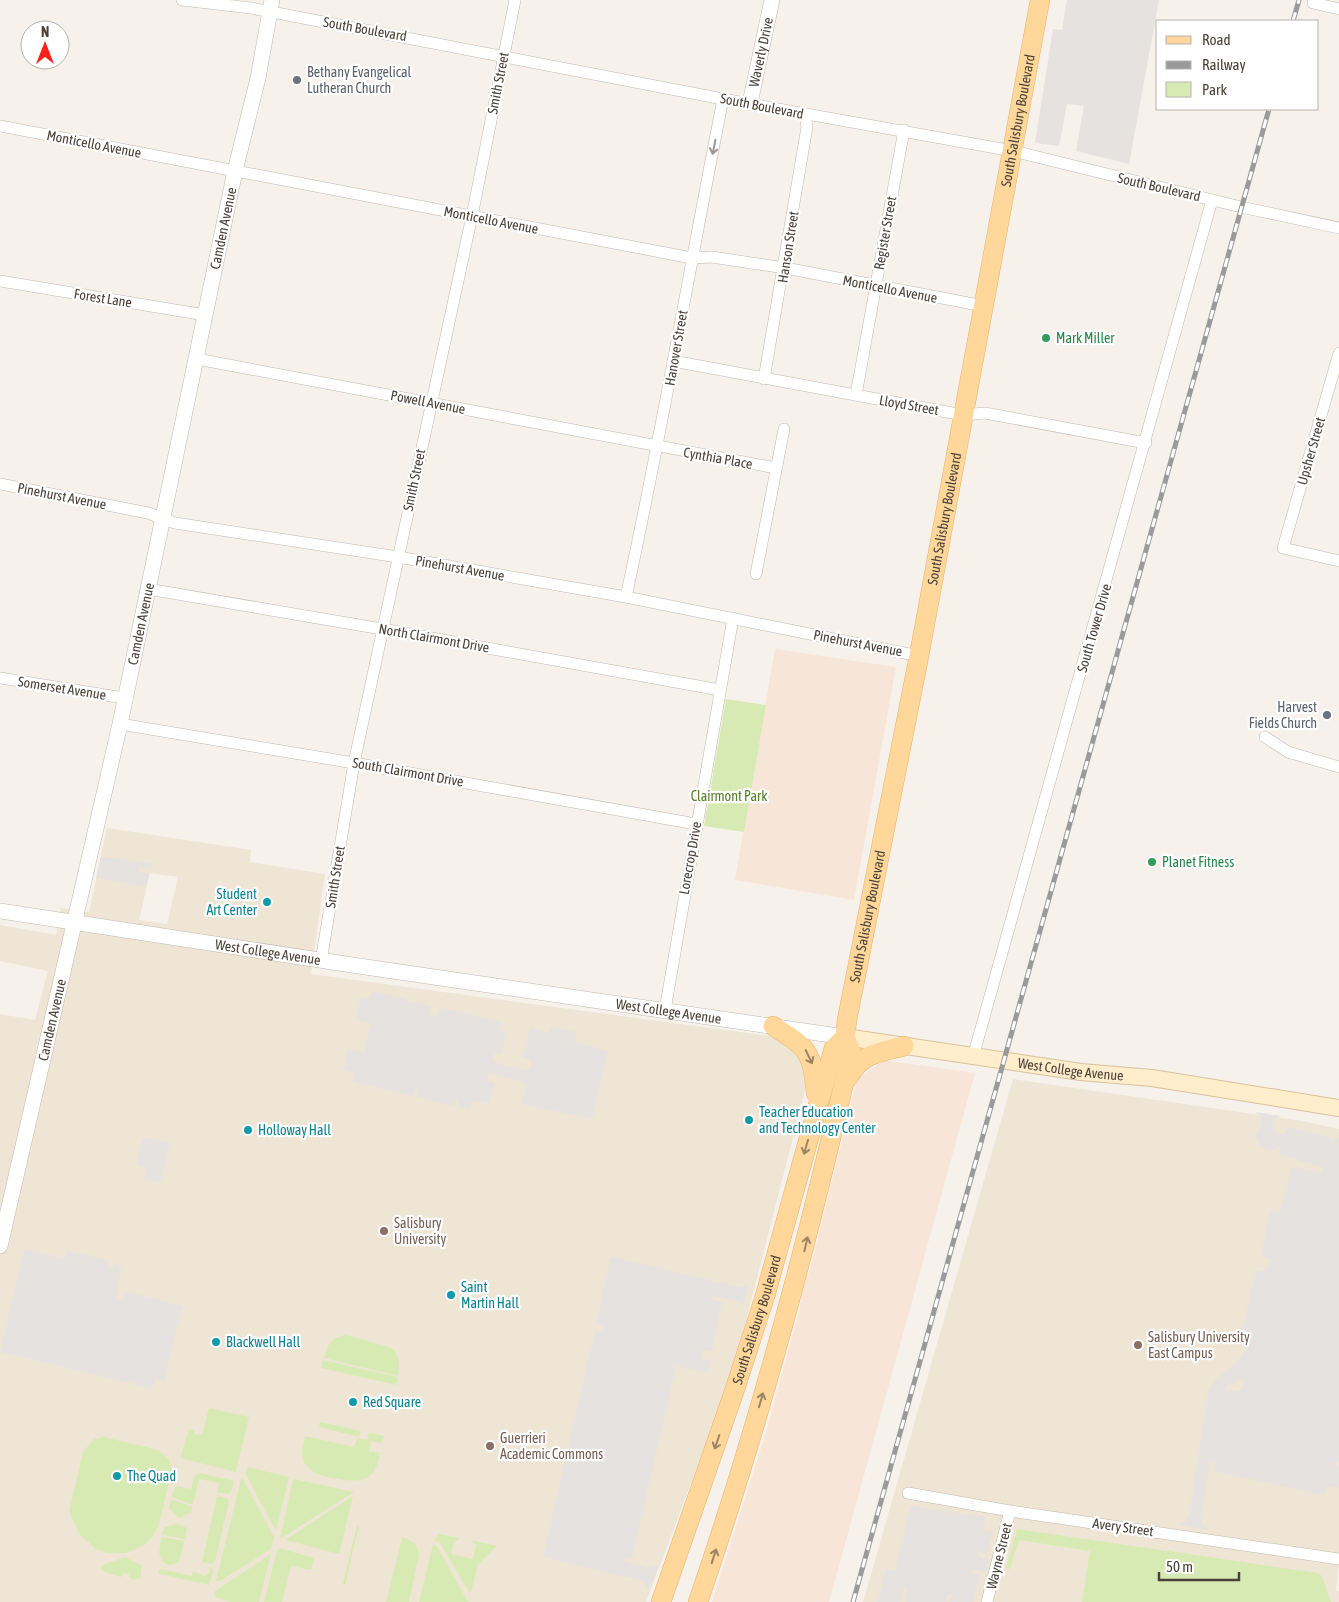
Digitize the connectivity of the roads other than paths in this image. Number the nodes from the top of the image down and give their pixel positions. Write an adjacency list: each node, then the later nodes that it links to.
1 (182, 0): 6 (street, South Boulevard)
2 (515, 0): 8 (street, Smith Street)
3 (772, 0): 10 (street, Waverly Drive)
4 (1040, 0): 14 (main road, South Salisbury Boulevard)
5 (1312, 3): 7 (street)
6 (270, 6): 8 (street, South Boulevard); 15 (street, Camden Avenue)
7 (1339, 9)
8 (503, 56): 9 (street, South Boulevard); 17 (street, Smith Street)
9 (723, 99): 10 (street, South Boulevard); 19 (street, Hanover Street, one-way to 19)
10 (750, 103): 11 (street, South Boulevard)
11 (805, 115): 13 (street, South Boulevard); 20 (street, Hanson Street)
12 (0, 126): 15 (street, Monticello Avenue)
13 (904, 130): 14 (street, South Boulevard); 22 (street, Register Street)
14 (1013, 151): 16 (street, South Boulevard); 23 (main road, South Salisbury Boulevard)
15 (235, 171): 17 (street, Monticello Avenue); 24 (street, Camden Avenue)
16 (1212, 200): 18 (street, South Boulevard); 33 (street, South Tower Drive)
17 (472, 216): 19 (street, Monticello Avenue); 30 (street, Smith Street)
18 (1339, 228)
19 (692, 258): 20 (street, Monticello Avenue); 27 (street, Hanover Street)
20 (785, 268): 22 (street, Monticello Avenue); 28 (street, Hanson Street)
21 (0, 281): 24 (street, Forest Lane)
22 (875, 286): 23 (street, Monticello Avenue); 29 (street, Register Street)
23 (984, 306): 31 (main road, South Salisbury Boulevard)
24 (205, 315): 26 (street, Camden Avenue)
25 (1339, 353): 39 (street, Upsher Street)
26 (196, 359): 30 (street, Powell Avenue); 37 (street, Camden Avenue)
27 (673, 361): 28 (street, Lloyd Street); 34 (street, Hanover Street)
28 (764, 379): 29 (street, Lloyd Street)
29 (856, 395): 31 (street, Lloyd Street)
30 (431, 402): 34 (street, Powell Avenue); 38 (street, Smith Street)
31 (963, 415): 33 (street, Lloyd Street); 45 (main road, South Salisbury Boulevard)
32 (784, 429): 35 (street)
33 (1146, 443): 61 (street, South Tower Drive)
34 (659, 447): 35 (street, Cynthia Place); 42 (street, Hanover Street)
35 (776, 468): 40 (street)
36 (0, 484): 37 (street, Pinehurst Avenue)
37 (162, 518): 38 (street, Pinehurst Avenue); 41 (street, Camden Avenue)
38 (398, 557): 42 (street, Pinehurst Avenue); 44 (street, Smith Street)
39 (1339, 562)
40 (756, 574)
41 (148, 589): 44 (street, North Clairmont Drive); 48 (street, Camden Avenue)
42 (626, 597): 43 (street, Pinehurst Avenue)
43 (733, 618): 45 (street, Pinehurst Avenue); 47 (street, Lorecrop Drive)
44 (382, 629): 47 (street, North Clairmont Drive); 51 (street, Smith Street)
45 (919, 656): 59 (main road, South Salisbury Boulevard)
46 (0, 678): 48 (street, Somerset Avenue)
47 (720, 690): 53 (street, Lorecrop Drive)
48 (124, 698): 49 (street, Camden Avenue)
49 (120, 724): 51 (street, South Clairmont Drive); 55 (street, Camden Avenue)
50 (1265, 737): 52 (street)
51 (354, 763): 53 (street, South Clairmont Drive); 56 (street, Smith Street)
52 (1339, 768)
53 (696, 824): 57 (street, Lorecrop Drive)
54 (0, 911): 55 (street, West College Avenue)
55 (75, 924): 56 (street, West College Avenue); 65 (street, Camden Avenue)
56 (321, 960): 57 (street, West College Avenue)
57 (665, 1010): 58 (street, West College Avenue)
58 (773, 1026): 59 (street, West College Avenue); 63 (main road, one-way to 63)
59 (845, 1037): 60 (main road, West College Avenue); 62 (main road, South Salisbury Boulevard); 63 (main road, South Salisbury Boulevard)
60 (904, 1046): 61 (main road, West College Avenue); 62 (main road)
61 (973, 1057): 64 (main road, West College Avenue)
62 (843, 1088): 67 (main road, South Salisbury Boulevard, one-way to 62)
63 (817, 1107): 66 (main road, South Salisbury Boulevard, one-way to 66)
64 (1339, 1108)
65 (0, 1246)
66 (765, 1296): 67 (main road); 71 (main road, South Salisbury Boulevard, one-way to 71)
67 (767, 1379): 72 (main road, South Salisbury Boulevard, one-way to 67)
68 (908, 1493): 69 (street, Avery Street)
69 (1010, 1511): 70 (street, Avery Street); 73 (street, Wayne Street)
70 (1339, 1558)
71 (661, 1602)
72 (698, 1602)
73 (987, 1602)

